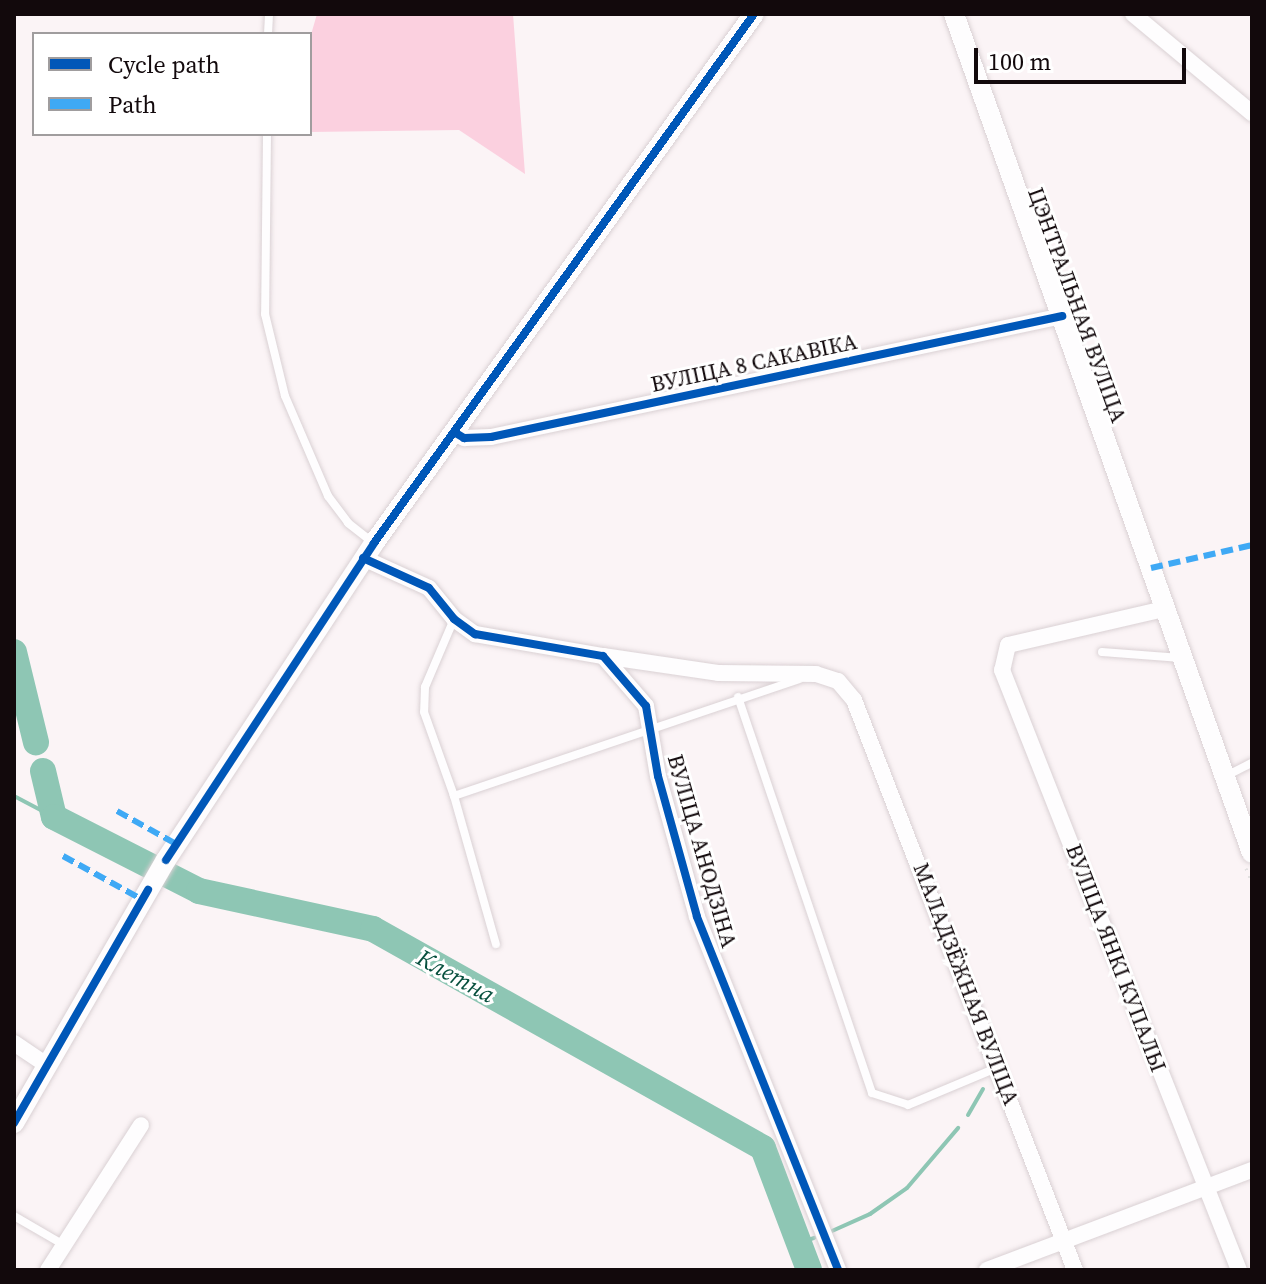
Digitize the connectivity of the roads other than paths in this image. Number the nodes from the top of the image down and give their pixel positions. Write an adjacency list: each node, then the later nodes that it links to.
1 (754, 14): 7 (street)
2 (954, 14): 6 (street, ЦЭНТРАЛЬНАЯ ВУЛІЦА)
3 (1133, 14): 4 (street)
4 (1252, 113)
5 (267, 136): 8 (lane)
6 (1062, 316): 7 (street, ВУЛІЦА 8 САКАВІКА); 9 (street, ЦЭНТРАЛЬНАЯ ВУЛІЦА)
7 (454, 432): 8 (street)
8 (369, 551): 10 (street); 23 (street)
9 (1164, 609): 13 (street, ЦЭНТРАЛЬНАЯ ВУЛІЦА); 28 (street, ВУЛІЦА ЯНКІ КУПАЛЫ)
10 (454, 619): 12 (street); 19 (lane)
11 (1102, 652): 13 (lane)
12 (603, 656): 14 (street); 16 (street, ВУЛІЦА АНОДЗІНА)
13 (1181, 658): 18 (street, ЦЭНТРАЛЬНАЯ ВУЛІЦА)
14 (816, 674): 15 (lane); 24 (street, МАЛАДЗЁЖНАЯ ВУЛІЦА)
15 (738, 697): 16 (lane); 24 (lane)
16 (651, 726): 19 (lane); 33 (street, ВУЛІЦА АНОДЗІНА)
17 (1252, 763): 18 (lane)
18 (1224, 777): 20 (street, ЦЭНТРАЛЬНАЯ ВУЛІЦА)
19 (454, 796): 21 (lane)
20 (1252, 853)
21 (496, 944)
22 (14, 1043): 23 (street)
23 (47, 1065): 25 (street)
24 (999, 1067): 30 (street, МАЛАДЗЁЖНАЯ ВУЛІЦА)
25 (14, 1123)
26 (141, 1125): 31 (street)
27 (1252, 1170): 28 (street)
28 (1206, 1189): 30 (street); 36 (street, ВУЛІЦА ЯНКІ КУПАЛЫ)
29 (14, 1216): 31 (lane)
30 (1063, 1240): 34 (street); 35 (street, МАЛАДЗЁЖНАЯ ВУЛІЦА)
31 (64, 1245): 32 (street)
32 (48, 1270)
33 (838, 1270)
34 (987, 1270)
35 (1075, 1270)
36 (1239, 1270)

